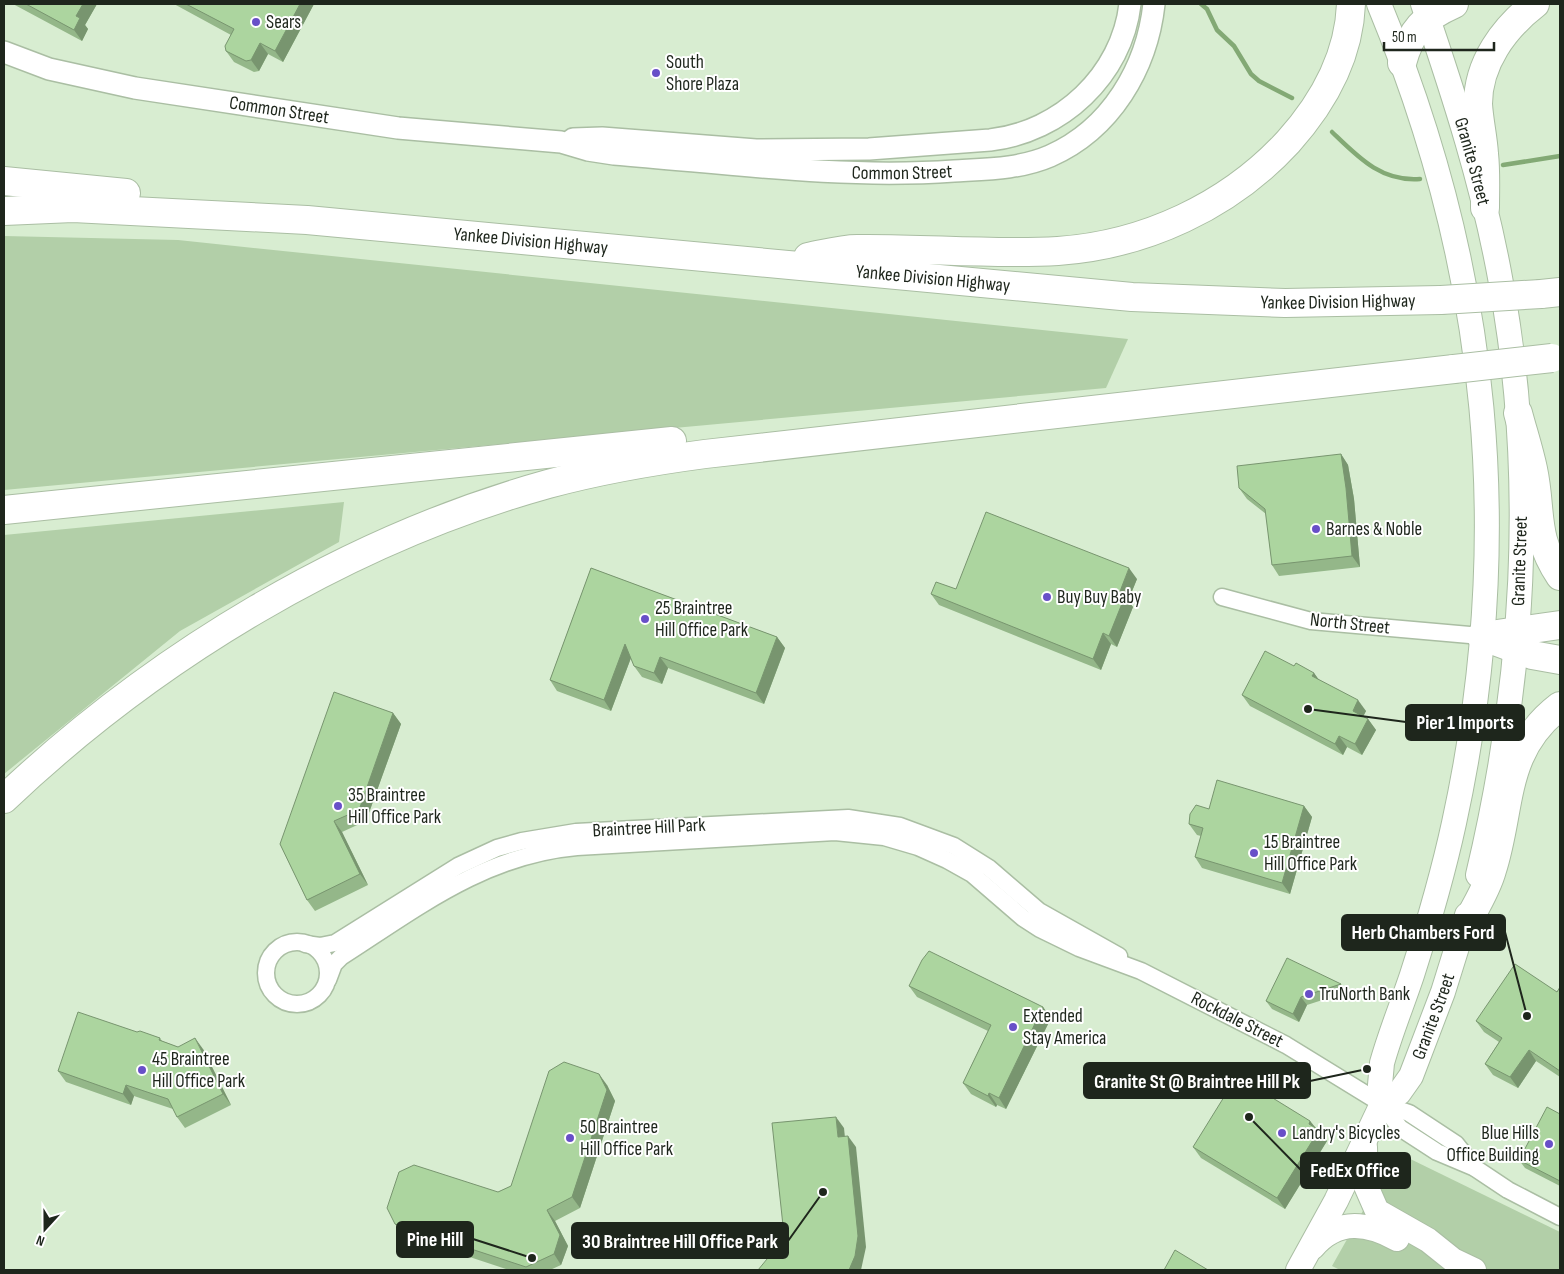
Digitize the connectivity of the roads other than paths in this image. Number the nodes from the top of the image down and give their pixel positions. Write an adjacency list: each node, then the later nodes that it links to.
1 (1130, 4): 10 (street, Common Street)
2 (1154, 4): 10 (street, Common Street)
3 (1351, 4): 15 (highway)
4 (1379, 4): 9 (main road, Granite Street)
5 (1454, 4): 7 (highway)
6 (1535, 4): 12 (highway)
7 (1426, 11): 9 (highway); 12 (main road, Granite Street)
8 (4, 52): 10 (street, Common Street)
9 (1402, 63): 24 (main road, Granite Street)
10 (561, 142)
11 (4, 181): 14 (highway)
12 (1485, 208): 18 (main road, Granite Street)
13 (4, 211): 14 (highway)
14 (307, 220): 15 (highway, Yankee Division Highway)
15 (771, 263): 16 (highway, Yankee Division Highway, bridge)
16 (1551, 293)
17 (1556, 358): 19 (highway, bridge)
18 (1518, 413): 21 (highway); 25 (main road, Granite Street)
19 (866, 435): 20 (highway); 28 (highway)
20 (4, 510)
21 (1560, 576)
22 (1222, 597): 24 (street, North Street)
23 (1560, 625): 25 (highway)
24 (1481, 636): 25 (highway); 33 (main road, Granite Street)
25 (1517, 640): 26 (highway); 30 (main road, Granite Street)
26 (1560, 660)
27 (1560, 706): 30 (highway)
28 (4, 798)
29 (1000, 888): 31 (street, Braintree Hill Park); 32 (street, Braintree Hill Park); 33 (street, Rockdale Street)
30 (1462, 932): 33 (main road, Granite Street)
31 (304, 944): 32 (street); 32 (street, Braintree Hill Park)
32 (328, 980)
33 (1382, 1104): 34 (main road, Granite Street); 35 (street)
34 (1366, 1138): 36 (main road); 37 (main road, Granite Street)
35 (1560, 1217)
36 (1452, 1260): 37 (main road); 38 (main road)
37 (1304, 1261)
38 (1474, 1270)

